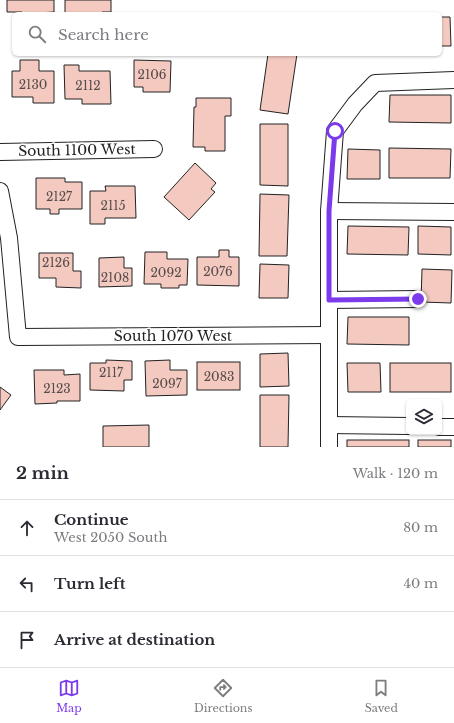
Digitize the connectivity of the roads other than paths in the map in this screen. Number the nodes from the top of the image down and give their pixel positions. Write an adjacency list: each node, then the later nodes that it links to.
1 (454, 80): 5 (street)
2 (154, 149): 3 (street, South 1100 West)
3 (0, 152)
4 (0, 191): 9 (street, South 1070 West)
5 (329, 211): 6 (street); 8 (street)
6 (454, 212)
7 (418, 299): 8 (street)
8 (329, 300): 9 (street)
9 (329, 335): 10 (street)
10 (329, 425): 11 (street); 14 (street)
11 (406, 426)
12 (442, 427): 13 (street)
13 (454, 427)
14 (329, 447)

